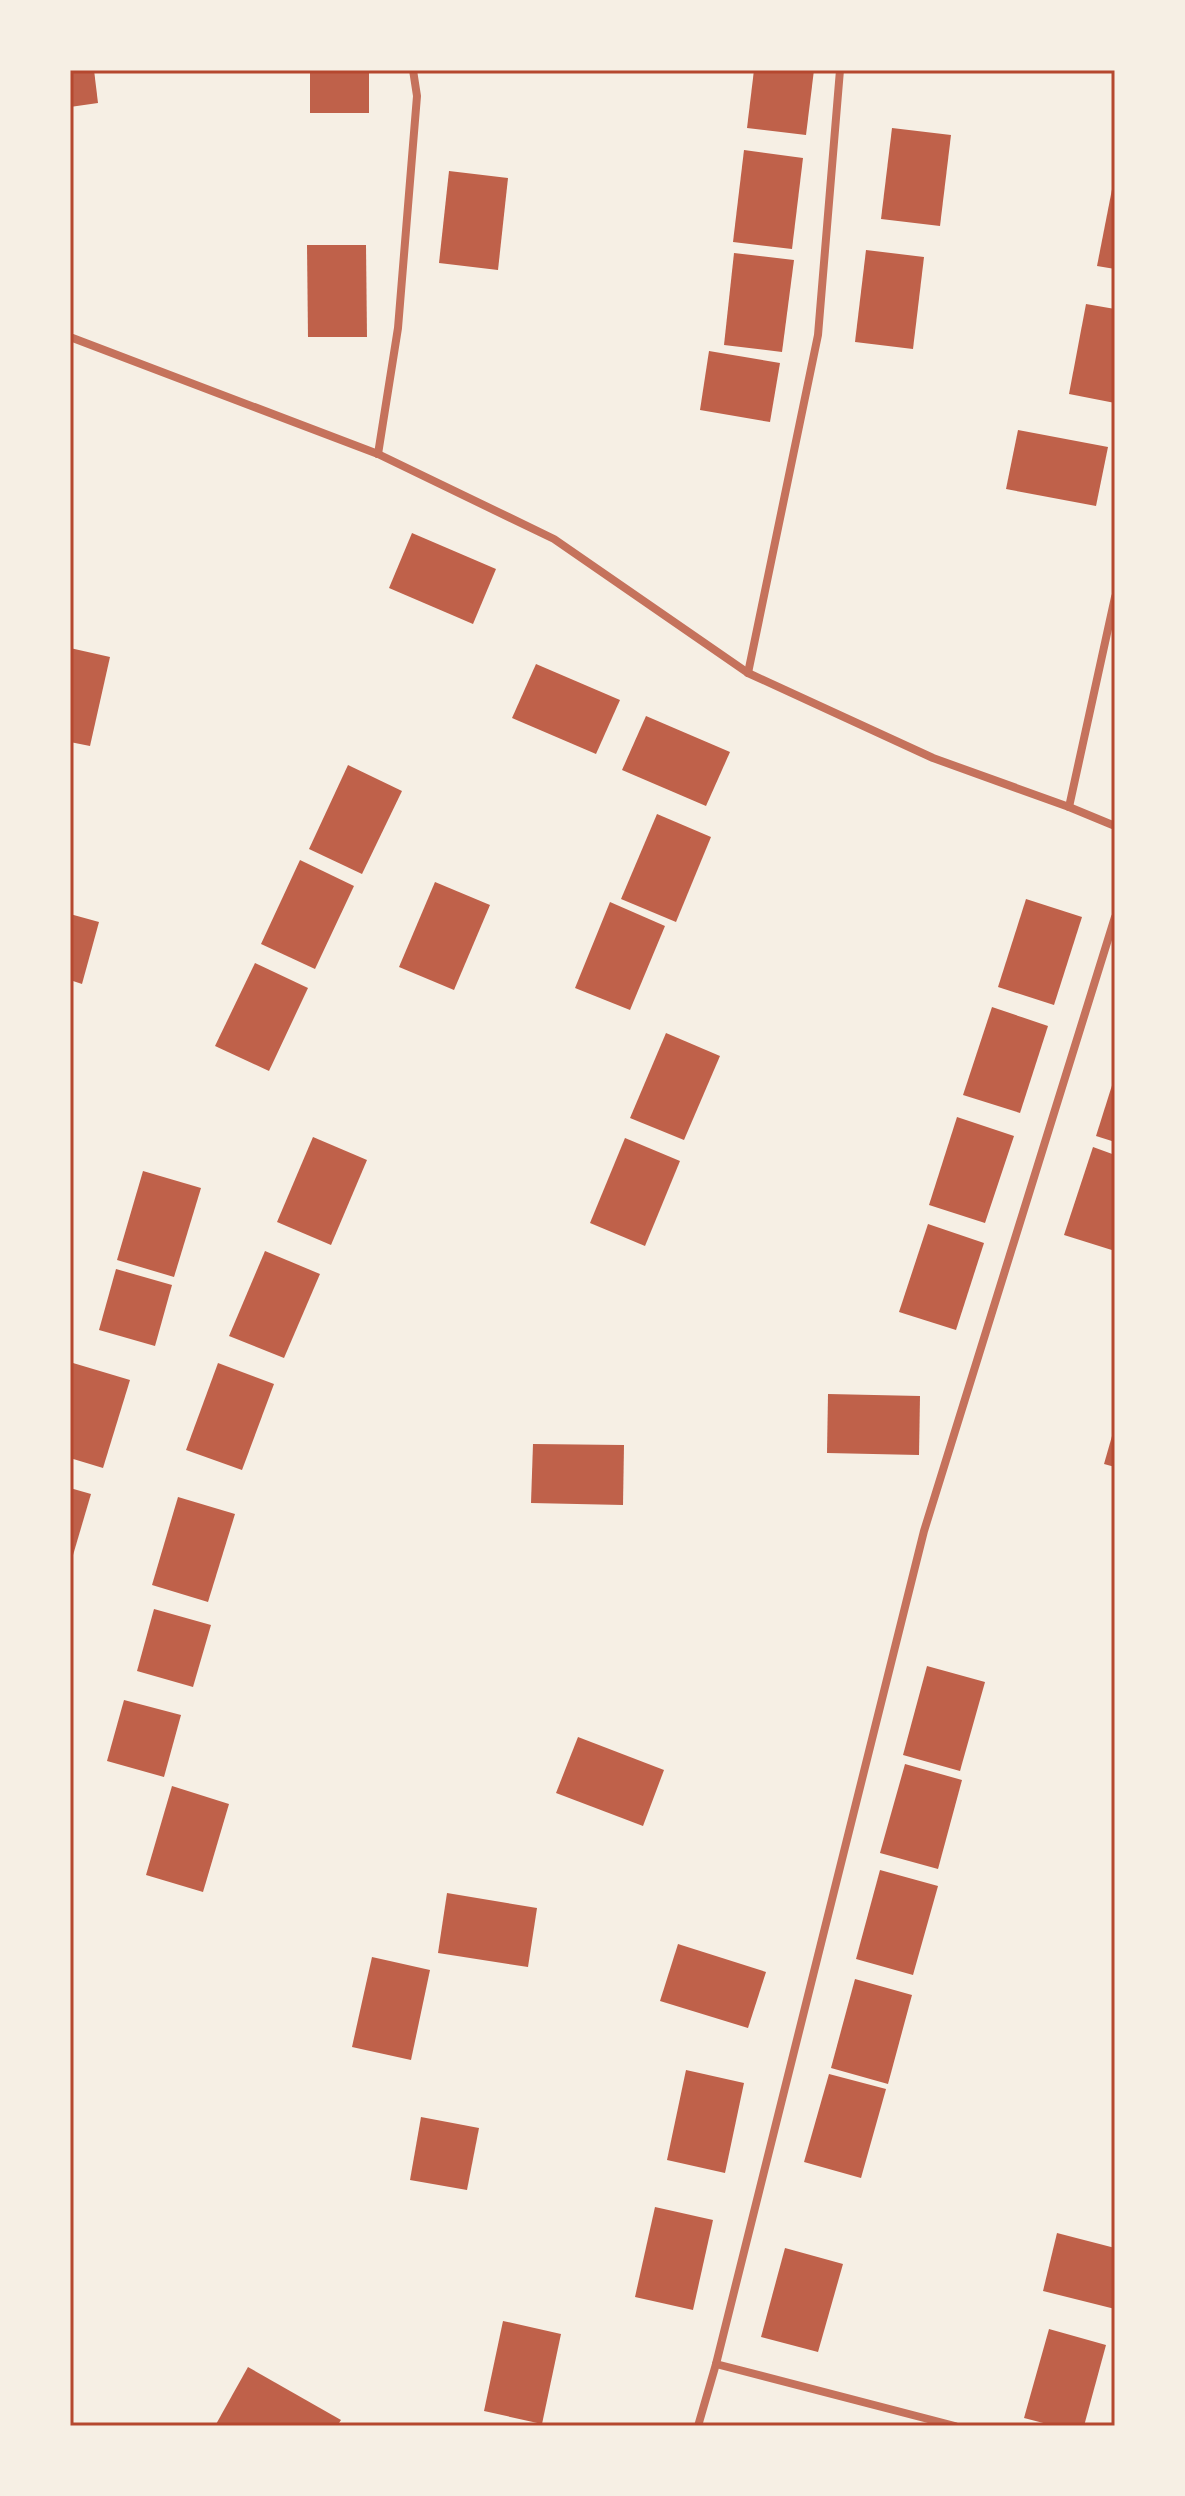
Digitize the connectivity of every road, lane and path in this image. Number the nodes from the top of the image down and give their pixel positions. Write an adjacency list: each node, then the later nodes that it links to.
1 (413, 70): 4 (street)
2 (840, 70): 6 (street)
3 (70, 337): 4 (street)
4 (378, 454): 6 (street)
5 (1115, 597): 7 (street)
6 (748, 673): 7 (street)
7 (1069, 807): 8 (street)
8 (1115, 826)
9 (1115, 917): 10 (street)
10 (716, 2364): 11 (street); 12 (street)
11 (698, 2426)
12 (955, 2426)

